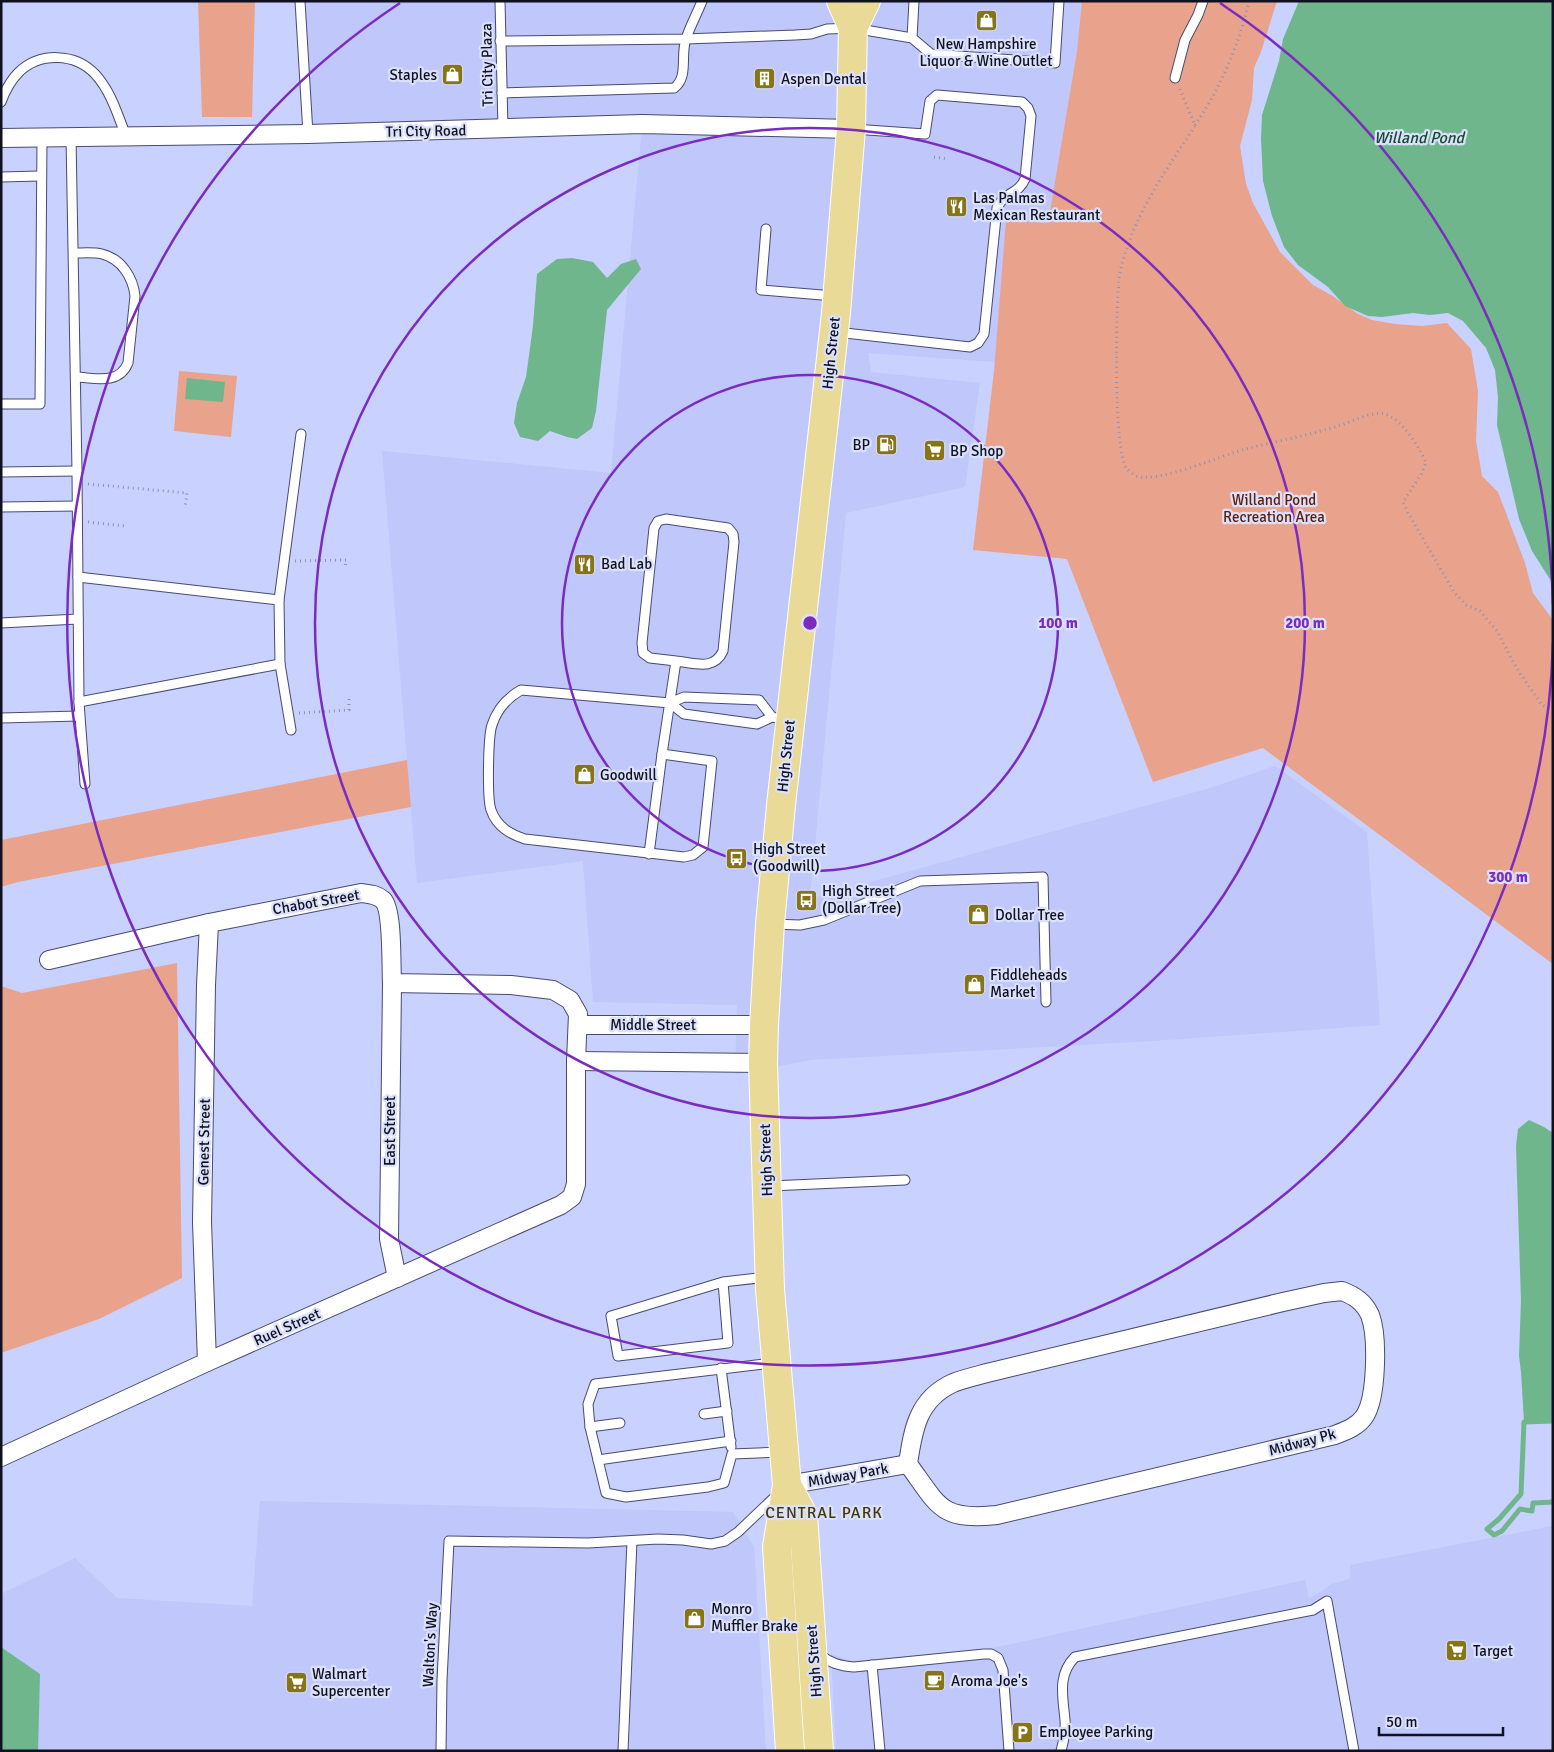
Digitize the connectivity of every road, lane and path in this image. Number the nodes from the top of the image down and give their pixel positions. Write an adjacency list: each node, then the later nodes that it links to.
1 (300, 1): 20 (lane)
2 (500, 1): 13 (lane, Tri City Plaza)
3 (702, 1): 12 (lane)
4 (841, 1): 10 (main road)
5 (866, 1): 10 (main road)
6 (914, 1): 11 (lane)
7 (1060, 1): 11 (lane)
8 (1203, 1): 14 (lane)
9 (1249, 1): 17 (path)
10 (853, 28): 11 (lane); 12 (lane); 19 (main road, High Street)
11 (912, 38)
12 (685, 39): 13 (lane); 15 (lane)
13 (500, 42): 15 (lane, Tri City Plaza)
14 (1175, 78): 17 (path)
15 (502, 93): 18 (lane, Tri City Plaza)
16 (1, 102): 21 (lane)
17 (1195, 126): 55 (path)
18 (503, 129): 19 (street, Tri City Road); 20 (street, Tri City Road)
19 (851, 129): 31 (main road, High Street); 32 (lane)
20 (308, 134): 21 (street, Tri City Road)
21 (126, 136): 22 (street, Tri City Road)
22 (71, 137): 24 (street, Tri City Road); 30 (lane)
23 (1, 138): 24 (street, Tri City Road)
24 (42, 138): 27 (lane)
25 (934, 157): 26 (path)
26 (948, 159)
27 (40, 176): 28 (lane); 34 (lane)
28 (1, 177)
29 (766, 229): 31 (lane)
30 (74, 253): 33 (lane); 33 (lane)
31 (837, 297): 32 (main road, High Street)
32 (834, 332): 59 (main road, High Street)
33 (76, 377): 36 (lane)
34 (1, 404)
35 (301, 434): 44 (lane)
36 (77, 471): 37 (lane); 38 (lane)
37 (1, 472)
38 (77, 483): 39 (lane); 41 (path)
39 (78, 506): 40 (lane); 42 (lane)
40 (1, 507)
41 (185, 507)
42 (78, 521): 43 (path); 46 (lane)
43 (125, 526)
44 (284, 561): 45 (path); 47 (lane)
45 (346, 568)
46 (78, 577): 47 (lane); 48 (lane)
47 (279, 600): 51 (lane)
48 (78, 619): 49 (lane); 53 (lane)
49 (1, 623)
50 (676, 661): 50 (lane); 54 (lane)
51 (280, 664): 53 (lane); 56 (lane)
52 (349, 698): 56 (path)
53 (79, 702): 57 (lane)
54 (670, 703): 59 (lane); 59 (lane); 61 (lane); 63 (lane)
55 (1553, 710)
56 (288, 713): 60 (lane)
57 (79, 716): 58 (lane); 62 (lane)
58 (1, 718)
59 (781, 718): 65 (main road, High Street)
60 (291, 730)
61 (662, 754): 63 (lane); 63 (lane)
62 (85, 784)
63 (648, 854)
64 (209, 923): 66 (street, Chabot Street); 67 (street, Chabot Street); 78 (street, Genest Street)
65 (770, 924): 68 (lane); 70 (main road, High Street)
66 (49, 960)
67 (392, 983): 69 (street); 76 (street, East Street)
68 (1046, 1002)
69 (578, 1025): 70 (street, Middle Street); 71 (street)
70 (764, 1025): 72 (main road, High Street)
71 (576, 1061): 72 (street); 76 (street, Ruel Street)
72 (763, 1063): 74 (main road, High Street)
73 (905, 1180): 74 (lane)
74 (767, 1186): 75 (main road, High Street)
75 (770, 1276): 77 (lane); 79 (main road, High Street)
76 (396, 1278): 78 (street, Ruel Street)
77 (723, 1282): 77 (lane)
78 (207, 1362): 88 (street, Ruel Street)
79 (776, 1362): 80 (lane); 86 (main road, High Street)
80 (721, 1368): 81 (lane); 84 (lane)
81 (727, 1411): 82 (lane); 85 (lane)
82 (704, 1414)
83 (620, 1423): 84 (lane)
84 (590, 1427): 89 (lane)
85 (731, 1441): 87 (lane); 89 (lane)
86 (784, 1452): 87 (lane); 91 (main road, High Street)
87 (732, 1454): 89 (lane)
88 (1, 1457)
89 (598, 1460)
90 (908, 1464): 90 (street, Midway Pk); 91 (street, Midway Park)
91 (787, 1485): 92 (lane); 93 (main road, High Street); 97 (main road, High Street)
92 (632, 1541): 95 (lane, Walton's Way); 96 (lane)
93 (813, 1649): 94 (lane); 98 (main road, High Street)
94 (872, 1666): 99 (lane); 100 (lane)
95 (441, 1751)
96 (624, 1751)
97 (790, 1751)
98 (819, 1751)
99 (880, 1751)
100 (1009, 1751)
101 (1061, 1751): 102 (lane)
102 (1354, 1751)

